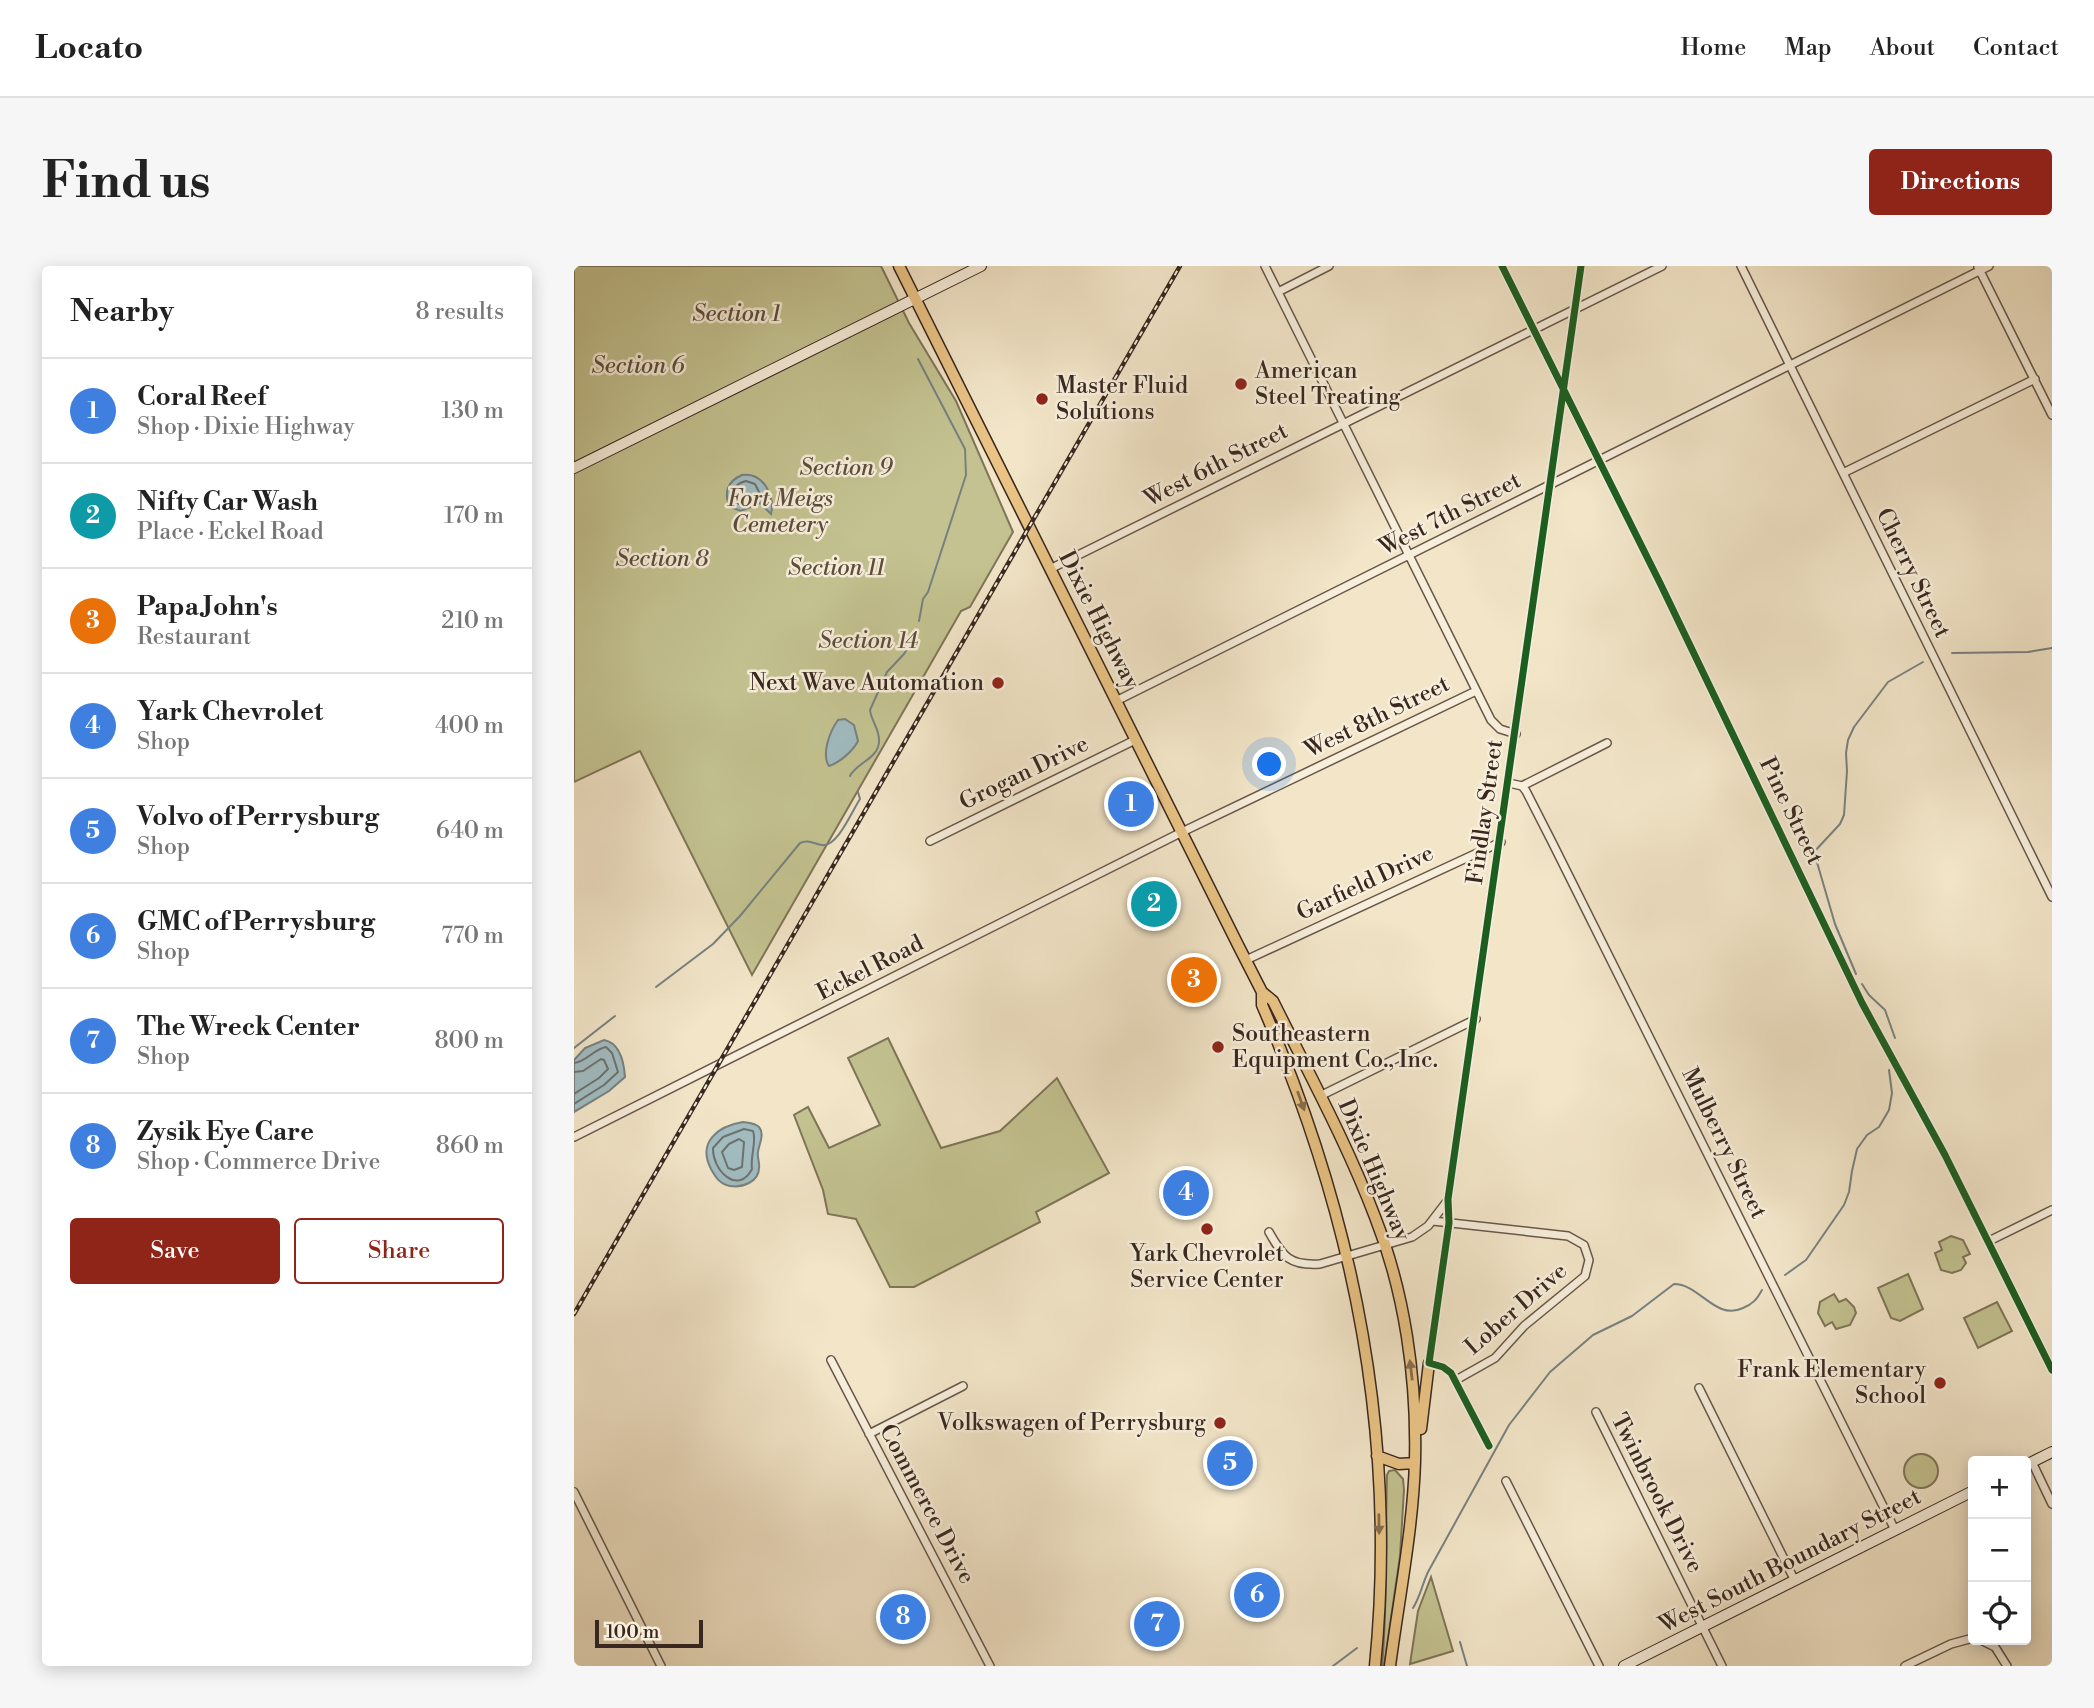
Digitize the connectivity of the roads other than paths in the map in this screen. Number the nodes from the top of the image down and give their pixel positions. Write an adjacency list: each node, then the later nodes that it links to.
1 (899, 266): 12 (main road, Dixie Highway)
2 (981, 266): 12 (main road)
3 (1265, 266): 11 (street)
4 (1329, 266): 11 (street)
5 (1502, 266): 14 (street, Pine Street)
6 (1581, 266): 13 (street, Findlay Street)
7 (1662, 266): 13 (street, West 6th Street)
8 (1741, 266): 15 (street, Cherry Street)
9 (1989, 266): 10 (street, West 7th Street)
10 (1979, 268): 15 (street, West 7th Street); 16 (street)
11 (1278, 292): 19 (street)
12 (915, 299): 21 (main road); 25 (main road, Dixie Highway)
13 (1576, 309): 14 (street, West 6th Street); 17 (street, Findlay Street)
14 (1534, 329): 17 (street, Pine Street); 19 (street, West 6th Street)
15 (1790, 366): 20 (street, West 7th Street); 22 (street, Cherry Street)
16 (2035, 379): 18 (street); 22 (street)
17 (1565, 389): 20 (street, Pine Street); 23 (street, Findlay Street)
18 (2052, 415)
19 (1343, 423): 24 (street); 25 (street, West 6th Street)
20 (1600, 461): 23 (street, West 7th Street); 47 (street, Pine Street)
21 (574, 468)
22 (1843, 473): 36 (street, Cherry Street)
23 (1552, 485): 24 (street, West 7th Street); 28 (street, Findlay Street)
24 (1410, 556): 26 (street); 27 (street, West 7th Street)
25 (1050, 569): 27 (main road, Dixie Highway)
26 (1476, 691): 28 (street); 33 (street, West 8th Street)
27 (1116, 701): 29 (main road, Dixie Highway)
28 (1516, 734): 31 (street, Findlay Street)
29 (1135, 740): 33 (main road, Dixie Highway); 34 (street, Grogan Drive)
30 (1608, 743): 32 (street)
31 (1509, 783): 32 (street); 35 (street, Findlay Street)
32 (1522, 786): 68 (street, Mulberry Street)
33 (1182, 832): 37 (main road, Dixie Highway); 41 (street, Eckel Road)
34 (930, 841)
35 (1501, 842): 37 (street, Garfield Drive); 39 (street, Findlay Street)
36 (2052, 897)
37 (1246, 960): 38 (main road, Dixie Highway)
38 (1262, 992): 40 (main road, Dixie Highway); 49 (main road, Dixie Highway, one-way to 49)
39 (1476, 1019): 40 (street); 42 (street, Findlay Street)
40 (1320, 1096): 48 (main road, Dixie Highway)
41 (574, 1137)
42 (1448, 1199): 44 (street, Findlay Street); 45 (street, Findlay Street)
43 (2052, 1210): 47 (street)
44 (1433, 1221): 45 (street, Lober Drive); 48 (street, Findlay Street)
45 (1449, 1223): 51 (street, Findlay Street); 53 (street, Lober Drive)
46 (1269, 1232): 49 (street, Findlay Street)
47 (1989, 1241): 52 (street, Pine Street)
48 (1385, 1245): 49 (street, Findlay Street); 61 (main road, Dixie Highway, one-way to 48)
49 (1348, 1257): 60 (main road, Dixie Highway)
50 (831, 1360): 57 (street, Commerce Drive)
51 (1429, 1363): 53 (street); 61 (main road)
52 (2052, 1370)
53 (1456, 1380): 58 (street)
54 (962, 1385): 57 (street)
55 (1699, 1388): 69 (street)
56 (1596, 1412): 70 (street, Twinbrook Drive)
57 (869, 1434): 74 (street, Commerce Drive)
58 (1489, 1447)
59 (2052, 1452): 62 (main road)
60 (1377, 1456): 61 (main road); 75 (main road, Dixie Highway, one-way to 75)
61 (1415, 1463): 76 (main road, Dixie Highway)
62 (2031, 1463)
63 (2031, 1467): 67 (street)
64 (1506, 1481): 77 (street)
65 (574, 1492): 73 (street)
66 (1968, 1494): 68 (main road, West South Boundary Street)
67 (2052, 1504)
68 (1895, 1530): 69 (main road, West South Boundary Street)
69 (1794, 1579): 70 (main road, West South Boundary Street)
70 (1703, 1628): 78 (main road, West South Boundary Street); 79 (street, Twinbrook Drive)
71 (1968, 1639): 80 (street)
72 (1991, 1645): 81 (street)
73 (661, 1666)
74 (990, 1666)
75 (1377, 1666)
76 (1390, 1666)
77 (1599, 1666)
78 (1624, 1666)
79 (1722, 1666)
80 (1905, 1666)
81 (2007, 1666)

